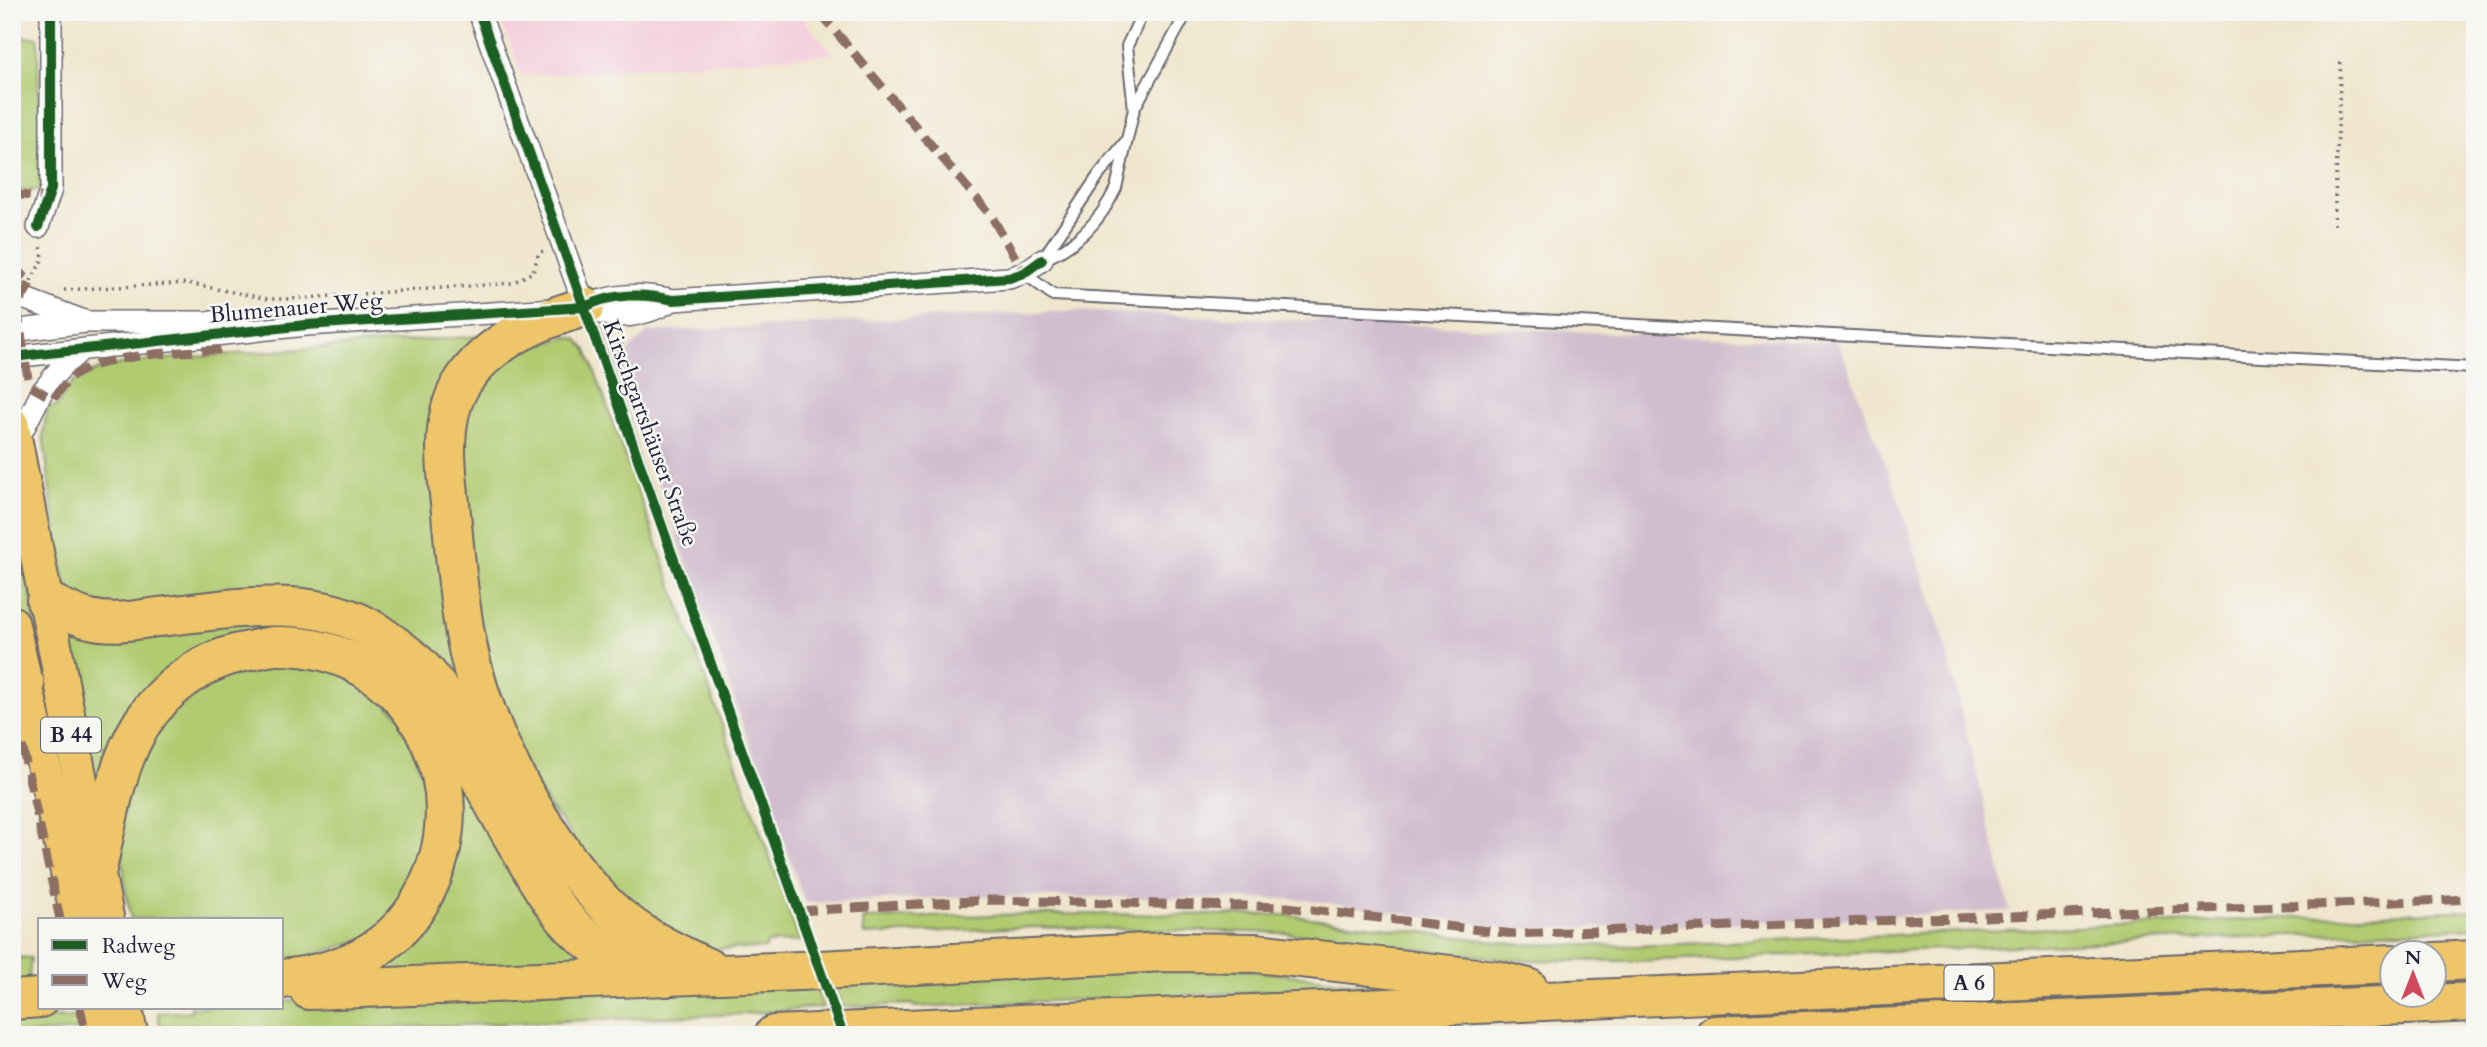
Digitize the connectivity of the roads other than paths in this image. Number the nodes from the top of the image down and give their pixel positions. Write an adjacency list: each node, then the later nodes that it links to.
1 (51, 12): 7 (street)
2 (479, 12): 11 (street, Kirschgartshäuser Straße)
3 (1143, 12): 5 (lane)
4 (1187, 12): 5 (lane)
5 (1134, 109): 6 (lane)
6 (1129, 138): 8 (lane); 8 (lane)
7 (38, 227)
8 (1042, 260): 9 (street)
9 (1024, 273): 11 (street, Blumenauer Weg); 17 (lane)
10 (12, 290): 12 (street)
11 (585, 307): 13 (street, Blumenauer Weg); 28 (highway); 38 (lane, Kirschgartshäuser Straße)
12 (86, 322): 13 (street, Blumenauer Weg); 14 (street, Blumenauer Weg)
13 (306, 325): 15 (street, Blumenauer Weg)
14 (12, 331)
15 (81, 350): 16 (street, Blumenauer Weg); 18 (street)
16 (12, 357)
17 (2475, 368)
18 (14, 434): 19 (main road, B 44)
19 (46, 601): 22 (main road, B 44); 29 (highway)
20 (12, 623): 21 (main road, B 44)
21 (19, 678): 23 (main road, B 44)
22 (97, 869): 24 (main road, B 44); 30 (highway)
23 (78, 918)
24 (107, 918)
25 (2475, 960): 26 (highway)
26 (2448, 961)
27 (2378, 965): 34 (highway, A 6)
28 (720, 974): 29 (highway); 34 (highway, bridge)
29 (666, 976): 31 (highway)
30 (284, 979)
31 (284, 991)
32 (38, 998): 33 (highway)
33 (12, 1000)
34 (1582, 1000): 38 (highway, A 6)
35 (2475, 1002): 42 (highway, A 6)
36 (97, 1009): 39 (main road)
37 (125, 1009): 40 (main road)
38 (840, 1033): 41 (highway, A 6)
39 (103, 1035)
40 (131, 1035)
41 (774, 1035)
42 (1715, 1035)

